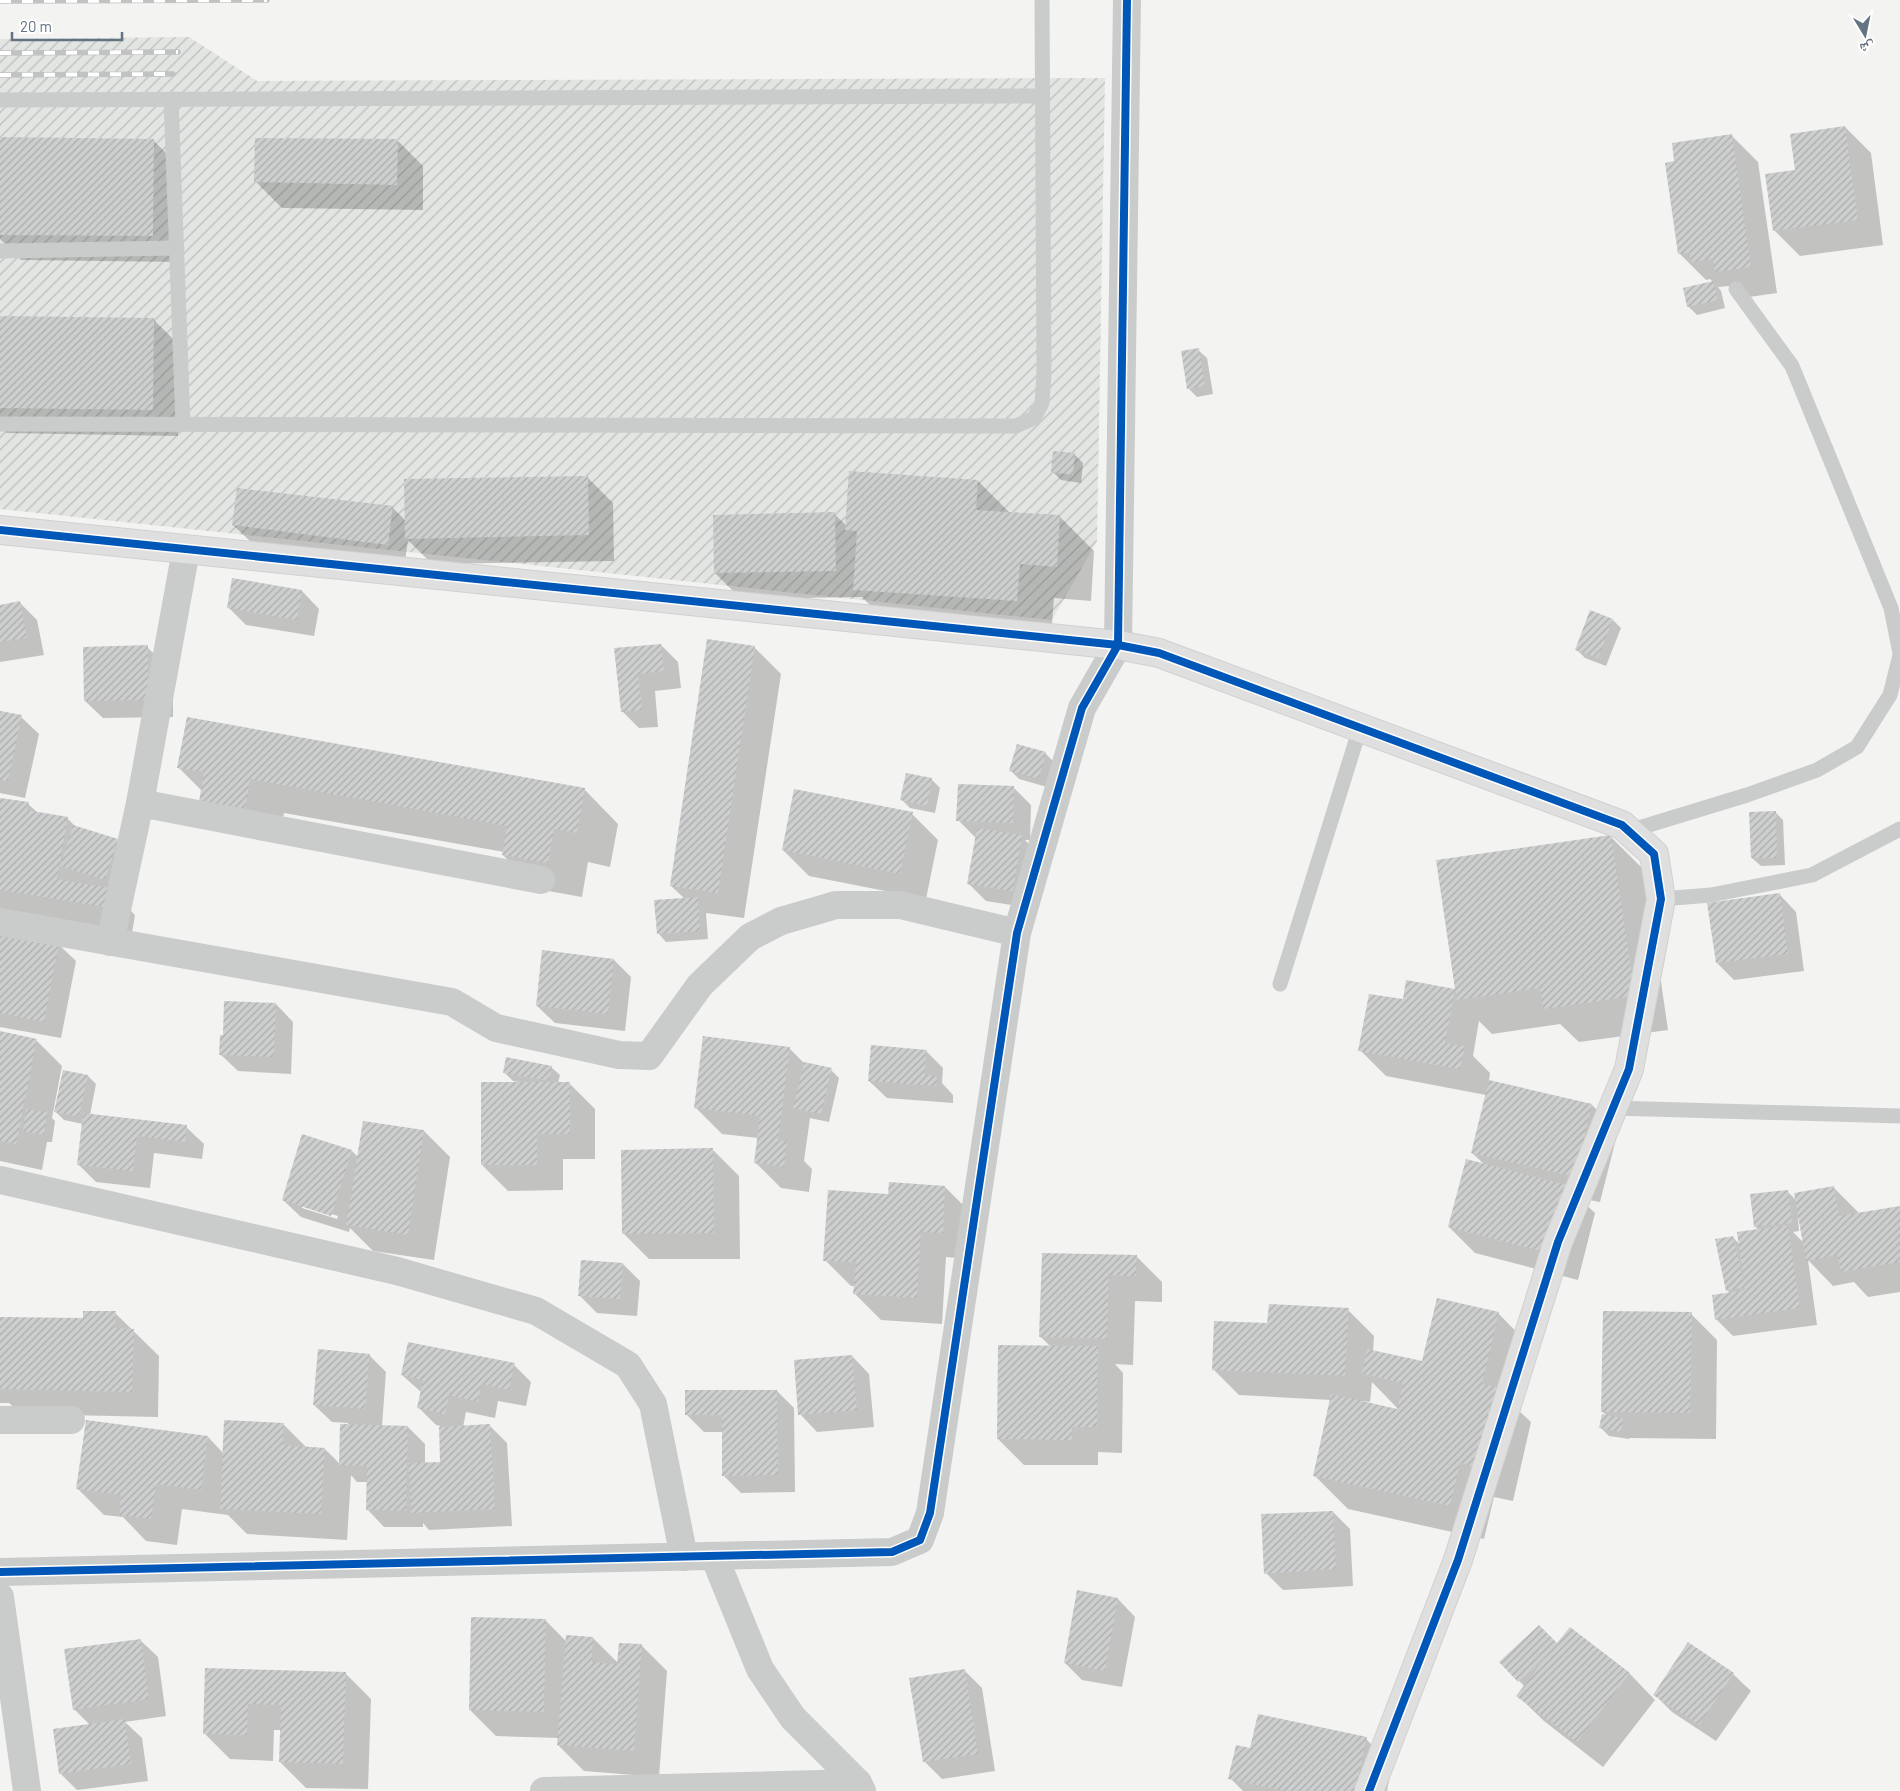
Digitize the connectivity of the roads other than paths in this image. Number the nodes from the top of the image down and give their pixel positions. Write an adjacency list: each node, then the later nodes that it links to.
1 (1042, 0): 3 (lane)
2 (1126, 0): 13 (street)
3 (1043, 91): 4 (lane); 10 (lane)
4 (171, 99): 5 (lane); 6 (lane)
5 (0, 100)
6 (177, 248): 7 (lane); 10 (lane)
7 (0, 251)
8 (1736, 290): 14 (lane)
9 (0, 424): 10 (lane)
10 (183, 424)
11 (0, 530): 12 (street)
12 (186, 550): 13 (street); 16 (street)
13 (1118, 645): 15 (street); 22 (street)
14 (1900, 654): 18 (lane)
15 (1360, 728): 18 (street); 24 (lane)
16 (140, 803): 19 (street); 23 (street)
17 (1900, 829): 20 (lane)
18 (1629, 831): 20 (street)
19 (541, 880)
20 (1661, 899): 25 (street)
21 (0, 922): 23 (street)
22 (1017, 933): 23 (street); 30 (street)
23 (110, 942)
24 (1280, 984)
25 (1613, 1108): 26 (lane); 37 (street)
26 (1900, 1116)
27 (0, 1180): 31 (street)
28 (0, 1420): 29 (street)
29 (71, 1420)
30 (714, 1556): 31 (street); 34 (street)
31 (684, 1557): 32 (street)
32 (0, 1572)
33 (0, 1597): 35 (street)
34 (860, 1787): 36 (street)
35 (27, 1791)
36 (544, 1791)
37 (1369, 1791)

